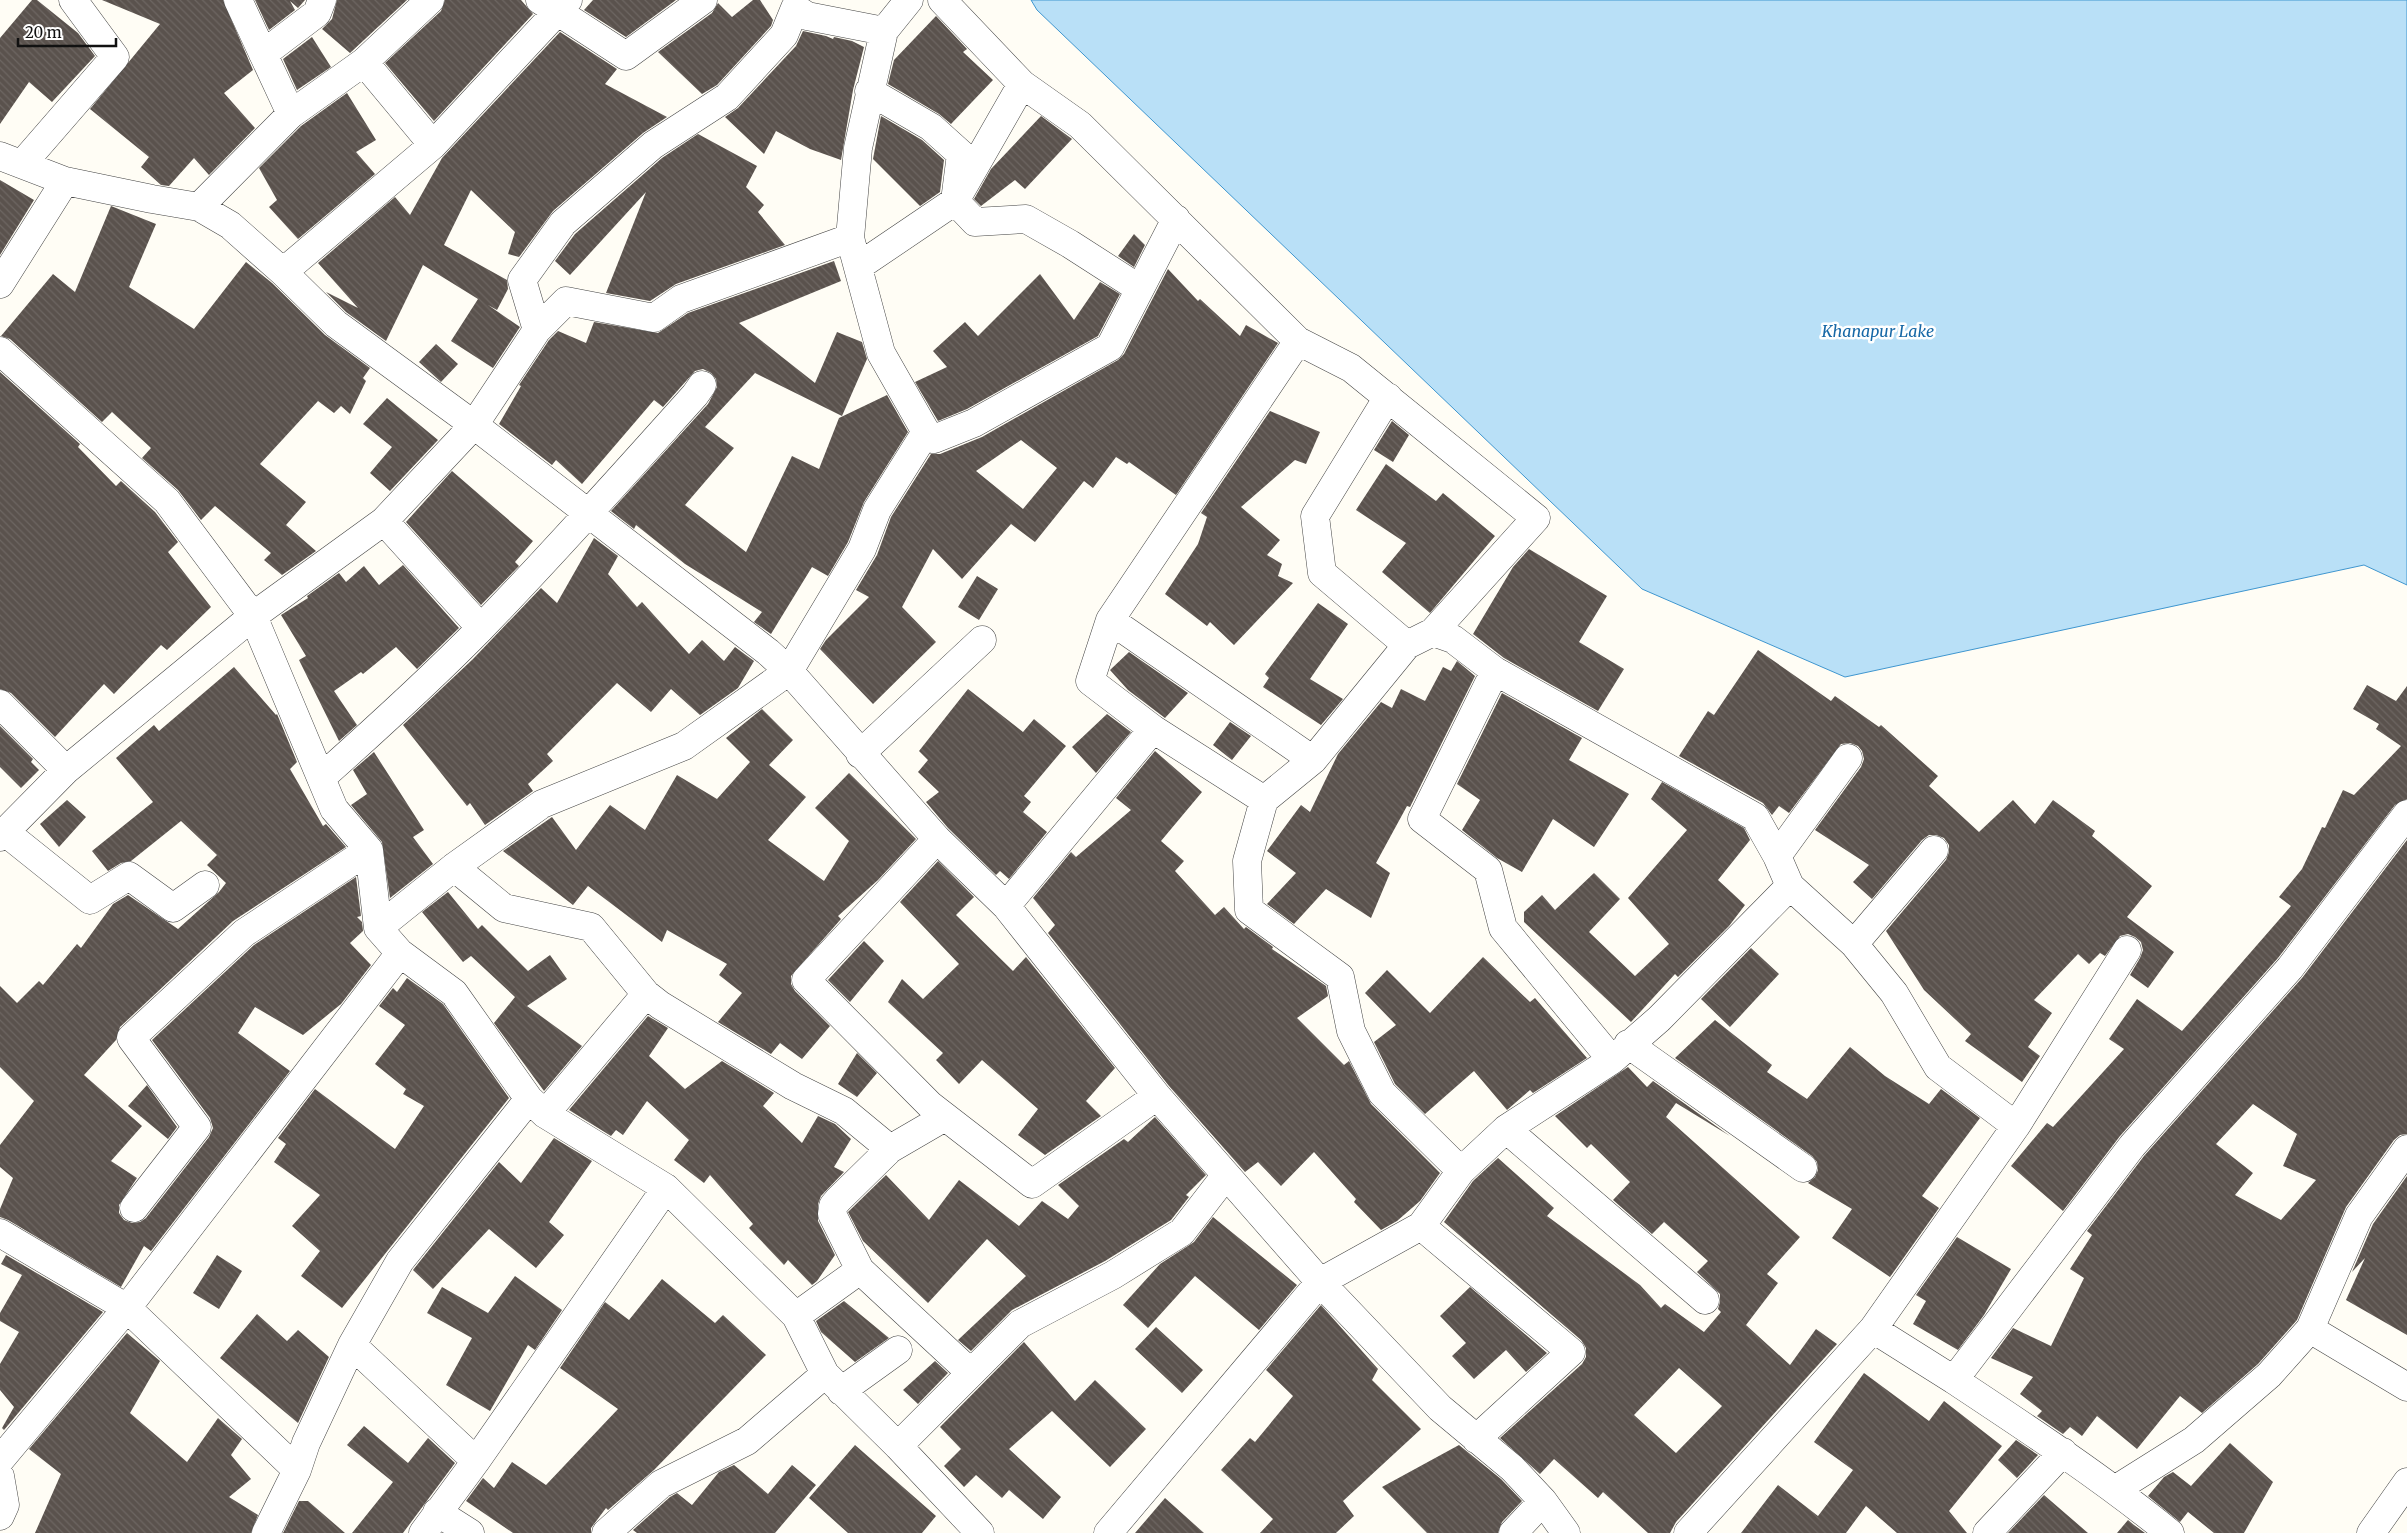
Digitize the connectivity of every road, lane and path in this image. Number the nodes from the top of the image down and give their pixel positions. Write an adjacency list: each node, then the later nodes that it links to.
1 (73, 0): 17 (street)
2 (238, 0): 11 (street)
3 (322, 0): 11 (street)
4 (430, 0): 12 (street)
5 (703, 0): 8 (street)
6 (909, 0): 10 (street)
7 (942, 0): 13 (street)
8 (555, 4): 16 (street)
9 (789, 4): 10 (street); 27 (street)
10 (884, 31): 14 (street)
11 (263, 54): 15 (street)
12 (364, 62): 15 (street); 16 (street)
13 (1022, 84): 19 (street); 21 (street)
14 (870, 91): 19 (street); 22 (street)
15 (291, 114): 20 (street)
16 (433, 144): 24 (street)
17 (11, 160): 18 (street)
18 (65, 181): 20 (street); 25 (street)
19 (955, 201): 23 (street); 26 (street)
20 (199, 207): 24 (street)
21 (1176, 219): 26 (street); 28 (street)
22 (850, 238): 23 (street); 27 (street)
23 (859, 266): 33 (street)
24 (283, 272): 32 (street)
25 (0, 284)
26 (1140, 290): 33 (street)
27 (537, 330): 32 (street)
28 (1298, 342): 31 (street); 37 (street)
29 (0, 351): 36 (street)
30 (702, 384): 34 (street)
31 (1388, 397): 39 (street); 41 (street)
32 (474, 425): 34 (street); 35 (street)
33 (926, 432): 42 (street)
34 (590, 512): 38 (street); 42 (street)
35 (384, 521): 36 (street); 38 (street)
36 (253, 616): 49 (street); 50 (street)
37 (1110, 620): 45 (street); 48 (street)
38 (481, 628): 50 (street)
39 (1433, 632): 41 (street); 43 (street)
40 (982, 640): 46 (street)
41 (1407, 645): 48 (street)
42 (788, 671): 46 (street); 58 (street)
43 (1495, 671): 57 (street); 67 (street)
44 (0, 704): 49 (street)
45 (1153, 729): 51 (street); 61 (street)
46 (860, 754): 54 (street)
47 (1848, 758): 57 (street)
48 (1313, 760): 51 (street)
49 (66, 770): 53 (street)
50 (321, 778): 55 (street)
51 (1264, 800): 76 (street)
52 (2407, 814): 92 (street)
53 (2, 835): 59 (street)
54 (937, 839): 61 (street); 70 (street)
55 (369, 850): 62 (street); 79 (street)
56 (1934, 850): 63 (street)
57 (1777, 856): 60 (street)
58 (454, 867): 62 (street); 66 (street)
59 (205, 885)
60 (1790, 886): 63 (street); 67 (street)
61 (1006, 906): 68 (street)
62 (378, 928): 65 (street)
63 (1854, 944): 71 (street)
64 (2127, 950): 71 (street)
65 (400, 953): 69 (street); 85 (street)
66 (646, 994): 69 (street); 74 (street)
67 (1620, 1052): 72 (street); 75 (street)
68 (1157, 1096): 70 (street); 77 (street)
69 (537, 1106): 78 (street); 89 (street)
70 (945, 1117): 74 (street)
71 (2016, 1126): 87 (street)
72 (1506, 1129): 76 (street); 84 (street)
73 (2407, 1148): 88 (street)
74 (890, 1149): 82 (street)
75 (1803, 1168)
76 (1461, 1171): 80 (street)
77 (1226, 1175): 83 (street); 91 (street)
78 (666, 1188): 86 (street); 99 (street)
79 (134, 1208)
80 (1421, 1226): 83 (street); 95 (street)
81 (0, 1233): 85 (street)
82 (860, 1270): 86 (street); 91 (street)
83 (1320, 1282): 95 (street); 111 (street)
84 (1705, 1300)
85 (127, 1308): 98 (street); 100 (street)
86 (796, 1316): 93 (street)
87 (1873, 1329): 92 (street); 114 (street)
88 (2310, 1329): 94 (street); 103 (street)
89 (352, 1345): 99 (street); 100 (street)
90 (898, 1350): 93 (street)
91 (971, 1373): 96 (street)
92 (1954, 1380): 97 (street)
93 (832, 1383): 96 (street); 107 (street)
94 (2407, 1387)
95 (1476, 1439): 104 (street)
96 (898, 1446): 110 (street)
97 (2063, 1452): 103 (street); 115 (street)
98 (0, 1460)
99 (476, 1461): 106 (street)
100 (297, 1470): 108 (street)
101 (0, 1476): 105 (street)
102 (2407, 1482): 117 (street)
103 (2116, 1489): 116 (street)
104 (1543, 1501): 112 (street); 113 (street)
105 (0, 1516)
106 (430, 1522): 109 (street)
107 (610, 1531)
108 (266, 1533)
109 (470, 1533)
110 (980, 1533)
111 (1108, 1533)
112 (1513, 1533)
113 (1566, 1533)
114 (1688, 1533)
115 (1987, 1533)
116 (2170, 1533)
117 (2371, 1533)

